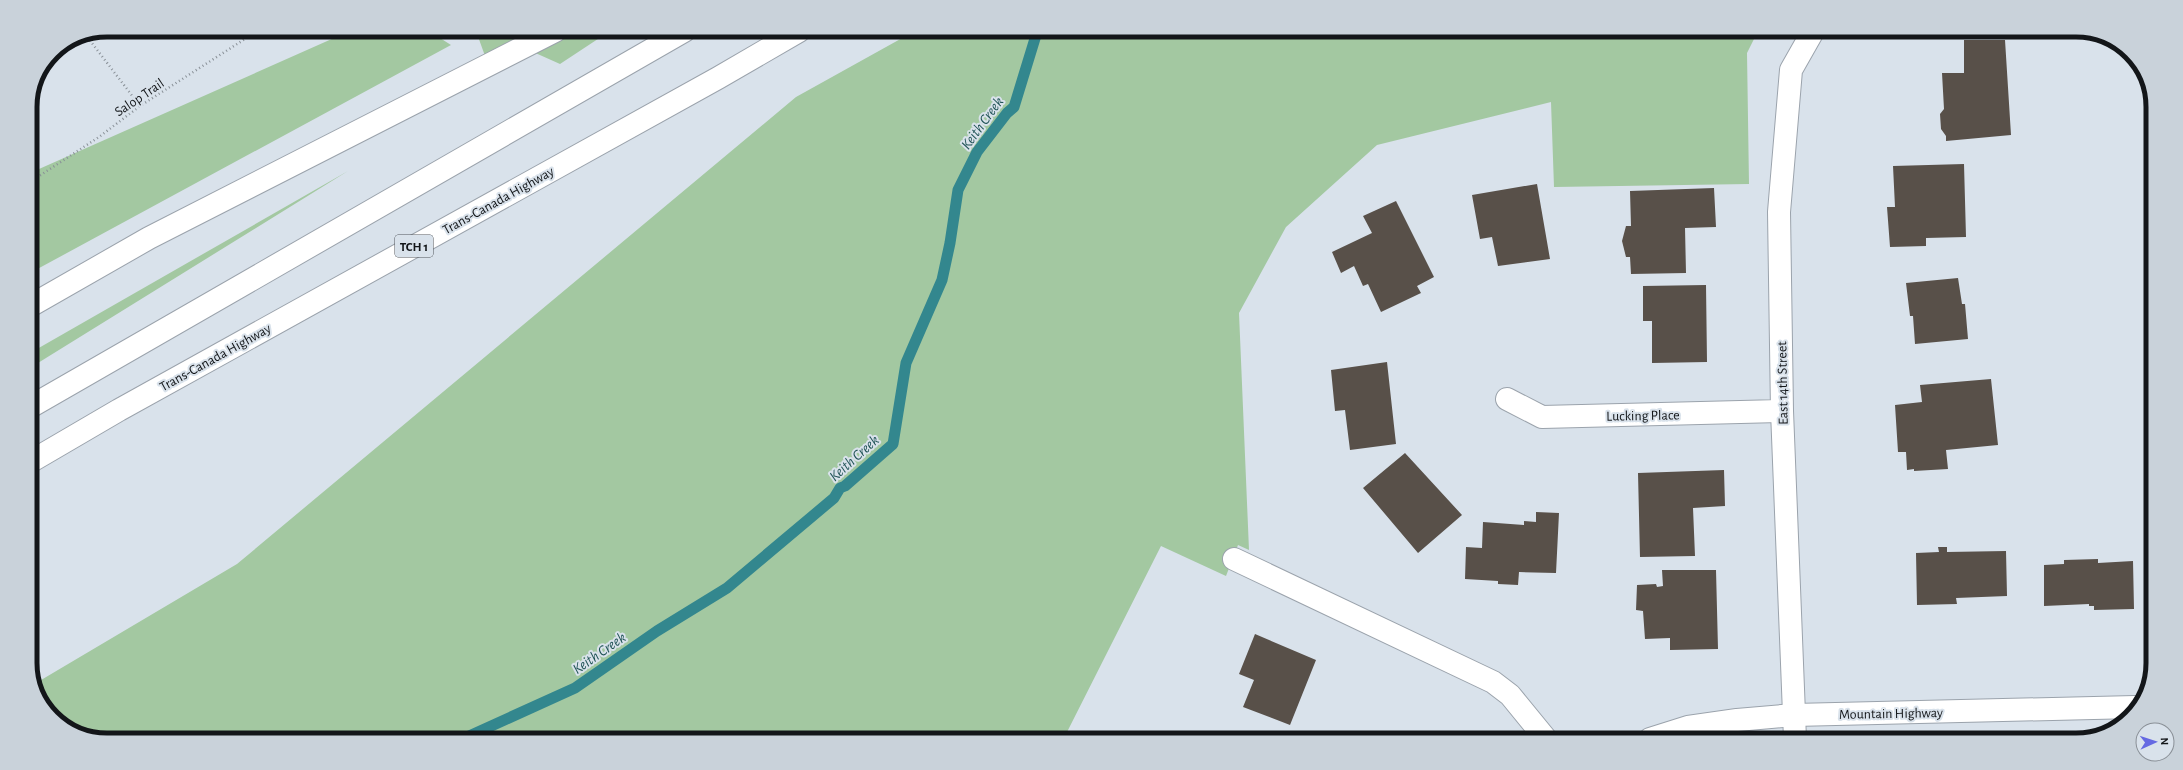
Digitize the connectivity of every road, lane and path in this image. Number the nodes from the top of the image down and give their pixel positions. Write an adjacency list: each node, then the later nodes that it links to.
1 (248, 37): 7 (path, Salop Trail)
2 (543, 37): 9 (main road)
3 (674, 37): 11 (main road)
4 (789, 37): 13 (main road, Trans-Canada Highway / TCH 1)
5 (1810, 37): 12 (main road, East 14th Street)
6 (89, 39): 7 (path)
7 (140, 106): 8 (path, Salop Trail)
8 (37, 177)
9 (37, 302)
10 (1507, 399): 12 (main road, Lucking Place)
11 (37, 403)
12 (1782, 411): 16 (main road, East 14th Street)
13 (37, 458)
14 (1234, 559): 17 (main road)
15 (2130, 707): 16 (main road, Mountain Highway)
16 (1794, 715): 18 (main road, Mountain Highway); 19 (main road, East 14th Street)
17 (1541, 733)
18 (1669, 733)
19 (1795, 733)

